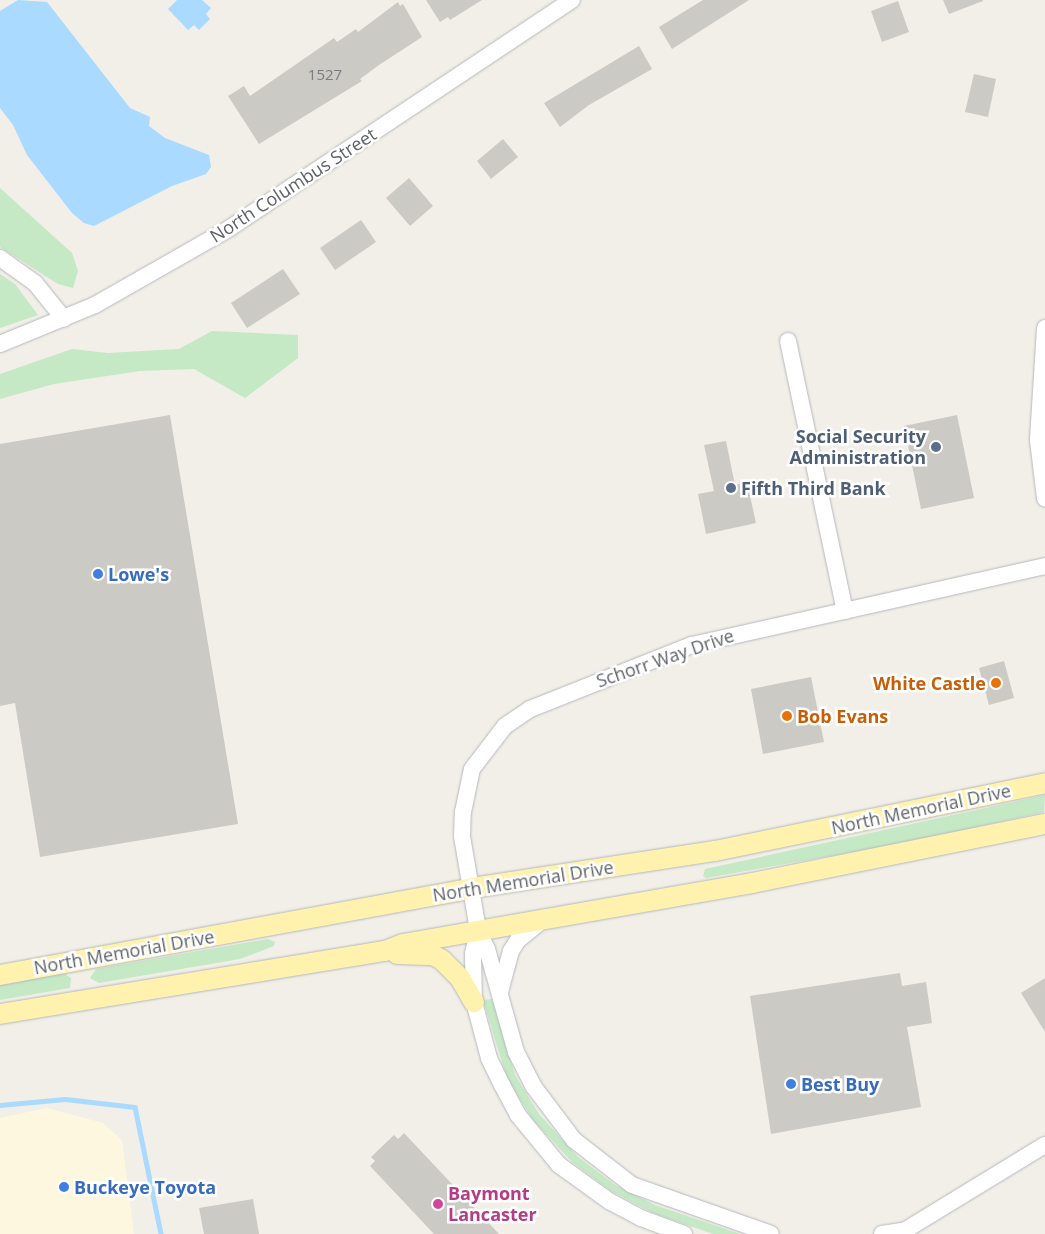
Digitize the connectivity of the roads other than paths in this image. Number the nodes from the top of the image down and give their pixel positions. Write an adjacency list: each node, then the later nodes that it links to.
1 (572, 0): 3 (street, North Columbus Street)
2 (0, 258): 3 (street)
3 (64, 319): 6 (street, North Columbus Street)
4 (1045, 328): 7 (street)
5 (788, 341): 9 (street)
6 (0, 344)
7 (1045, 499)
8 (1045, 566): 9 (street, Schorr Way Drive)
9 (845, 611): 12 (street, Schorr Way Drive)
10 (1045, 783): 12 (main road, North Memorial Drive)
11 (1045, 824): 13 (main road)
12 (472, 888): 14 (street, Schorr Way Drive); 17 (main road, North Memorial Drive)
13 (544, 919): 14 (main road); 19 (street)
14 (478, 930): 15 (main road); 19 (street); 20 (street)
15 (386, 951): 20 (main road); 21 (main road)
16 (0, 970): 17 (main road)
17 (26, 970): 18 (main road, North Memorial Drive)
18 (0, 975)
19 (500, 992): 25 (street)
20 (474, 1002): 24 (street)
21 (0, 1014)
22 (1045, 1145): 23 (street)
23 (900, 1233): 26 (street)
24 (684, 1234)
25 (771, 1234)
26 (882, 1234)

